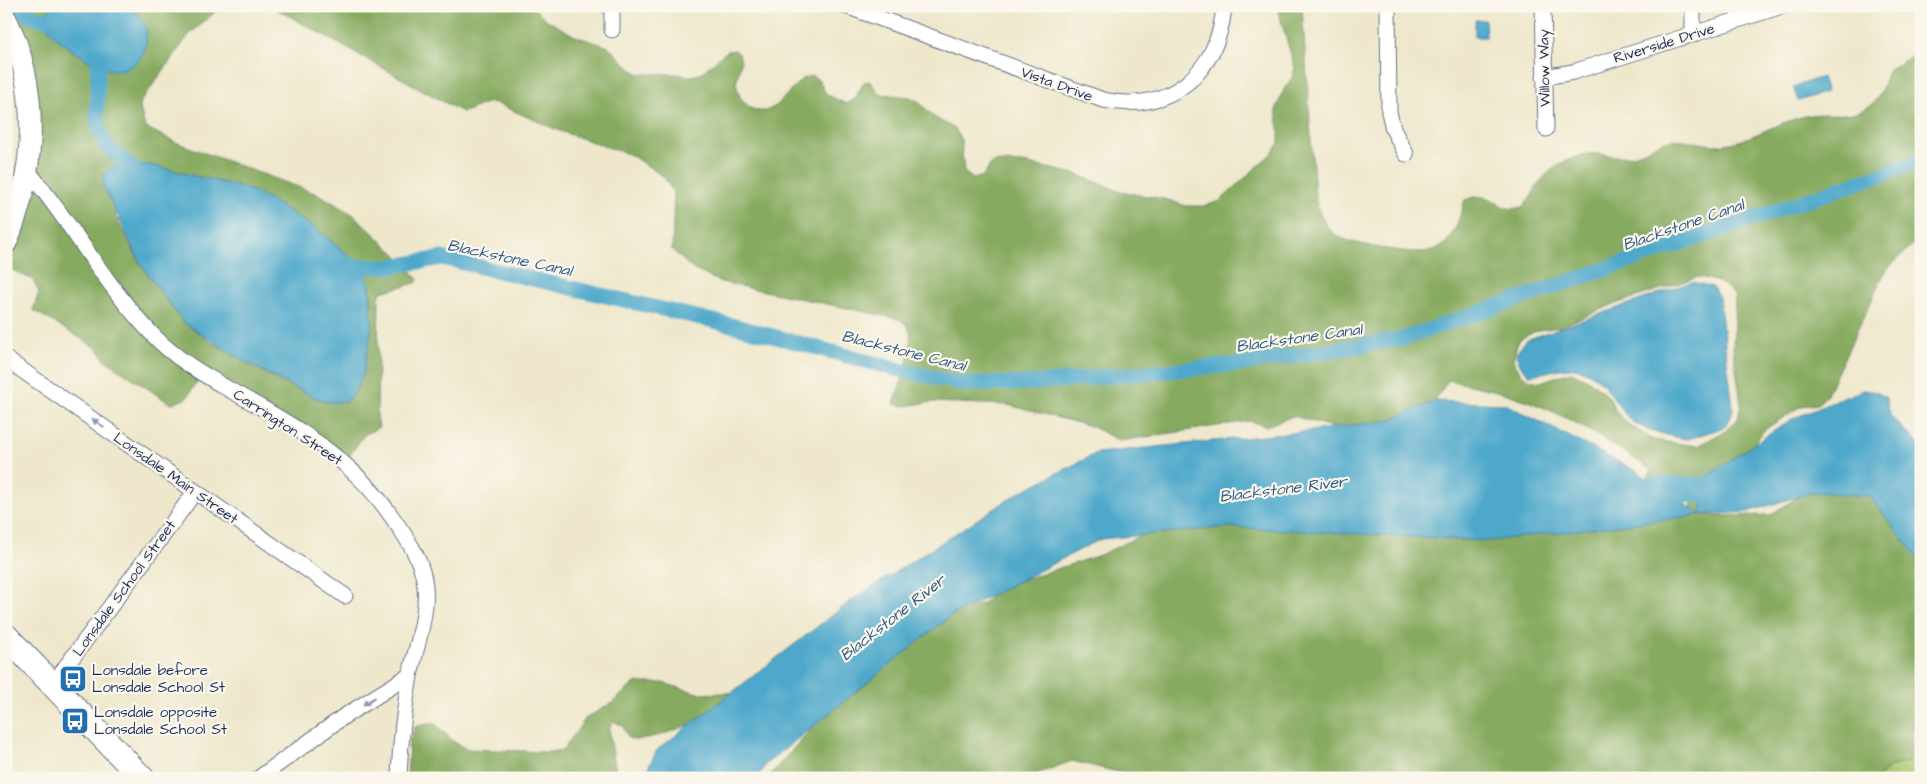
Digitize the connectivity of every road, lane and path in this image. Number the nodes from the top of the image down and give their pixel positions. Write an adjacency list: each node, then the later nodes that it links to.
1 (612, 6): 9 (street)
2 (846, 6): 3 (street, Vista Drive)
3 (1224, 6)
4 (1388, 6): 13 (street)
5 (1543, 6): 11 (street, Willow Way)
6 (1693, 6): 10 (street)
7 (1782, 6): 10 (street, Riverside Drive)
8 (8, 25): 14 (main road)
9 (612, 30)
10 (1693, 35): 11 (street, Riverside Drive)
11 (1544, 77): 12 (street, Willow Way)
12 (1546, 129)
13 (1406, 154)
14 (28, 170): 15 (main road); 20 (street, Carrington Street)
15 (6, 243)
16 (6, 360): 17 (street, Lonsdale Main Street, one-way to 16)
17 (194, 492): 18 (street, Lonsdale Main Street); 21 (street, Lonsdale School Street)
18 (346, 596)
19 (6, 636): 21 (main road)
20 (410, 675): 23 (street, one-way to 23); 24 (street, Carrington Street)
21 (53, 684): 22 (main road)
22 (142, 778)
23 (259, 778)
24 (399, 778)

